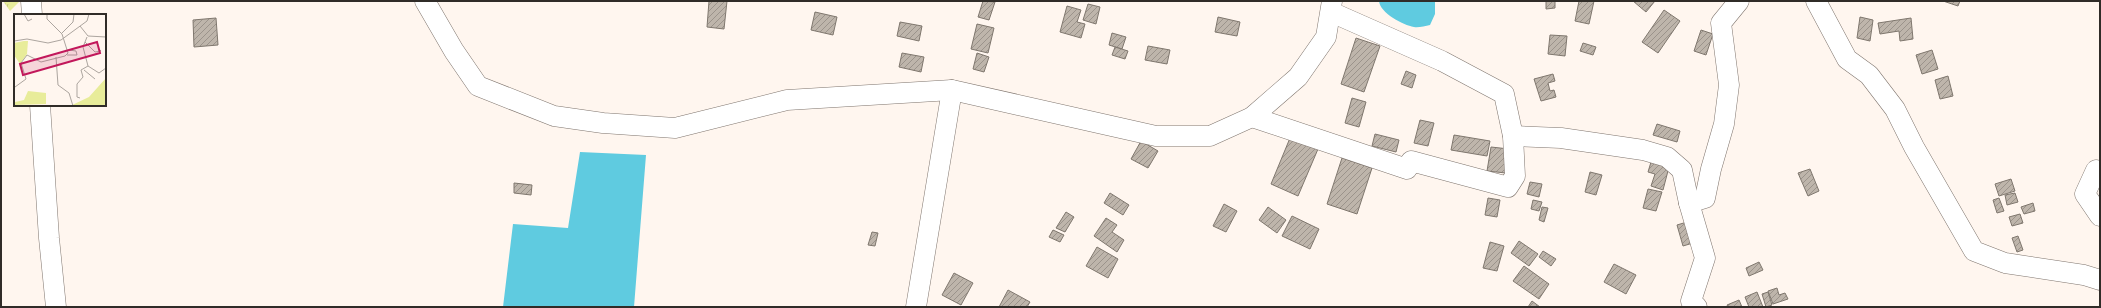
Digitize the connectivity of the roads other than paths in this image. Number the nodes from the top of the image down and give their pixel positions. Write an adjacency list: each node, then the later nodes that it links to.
1 (31, 1): 6 (street)
2 (426, 1): 7 (street)
3 (1739, 1): 12 (street)
4 (1816, 1): 14 (street)
5 (1332, 6): 9 (street); 10 (street)
6 (32, 14)
7 (952, 90): 9 (street); 16 (street)
8 (40, 106): 15 (street)
9 (1252, 117): 10 (street)
10 (1513, 136): 12 (street)
11 (2096, 170): 13 (street)
12 (1689, 203): 17 (street)
13 (2100, 216)
14 (2100, 280)
15 (56, 307)
16 (916, 307)
17 (1697, 307)

